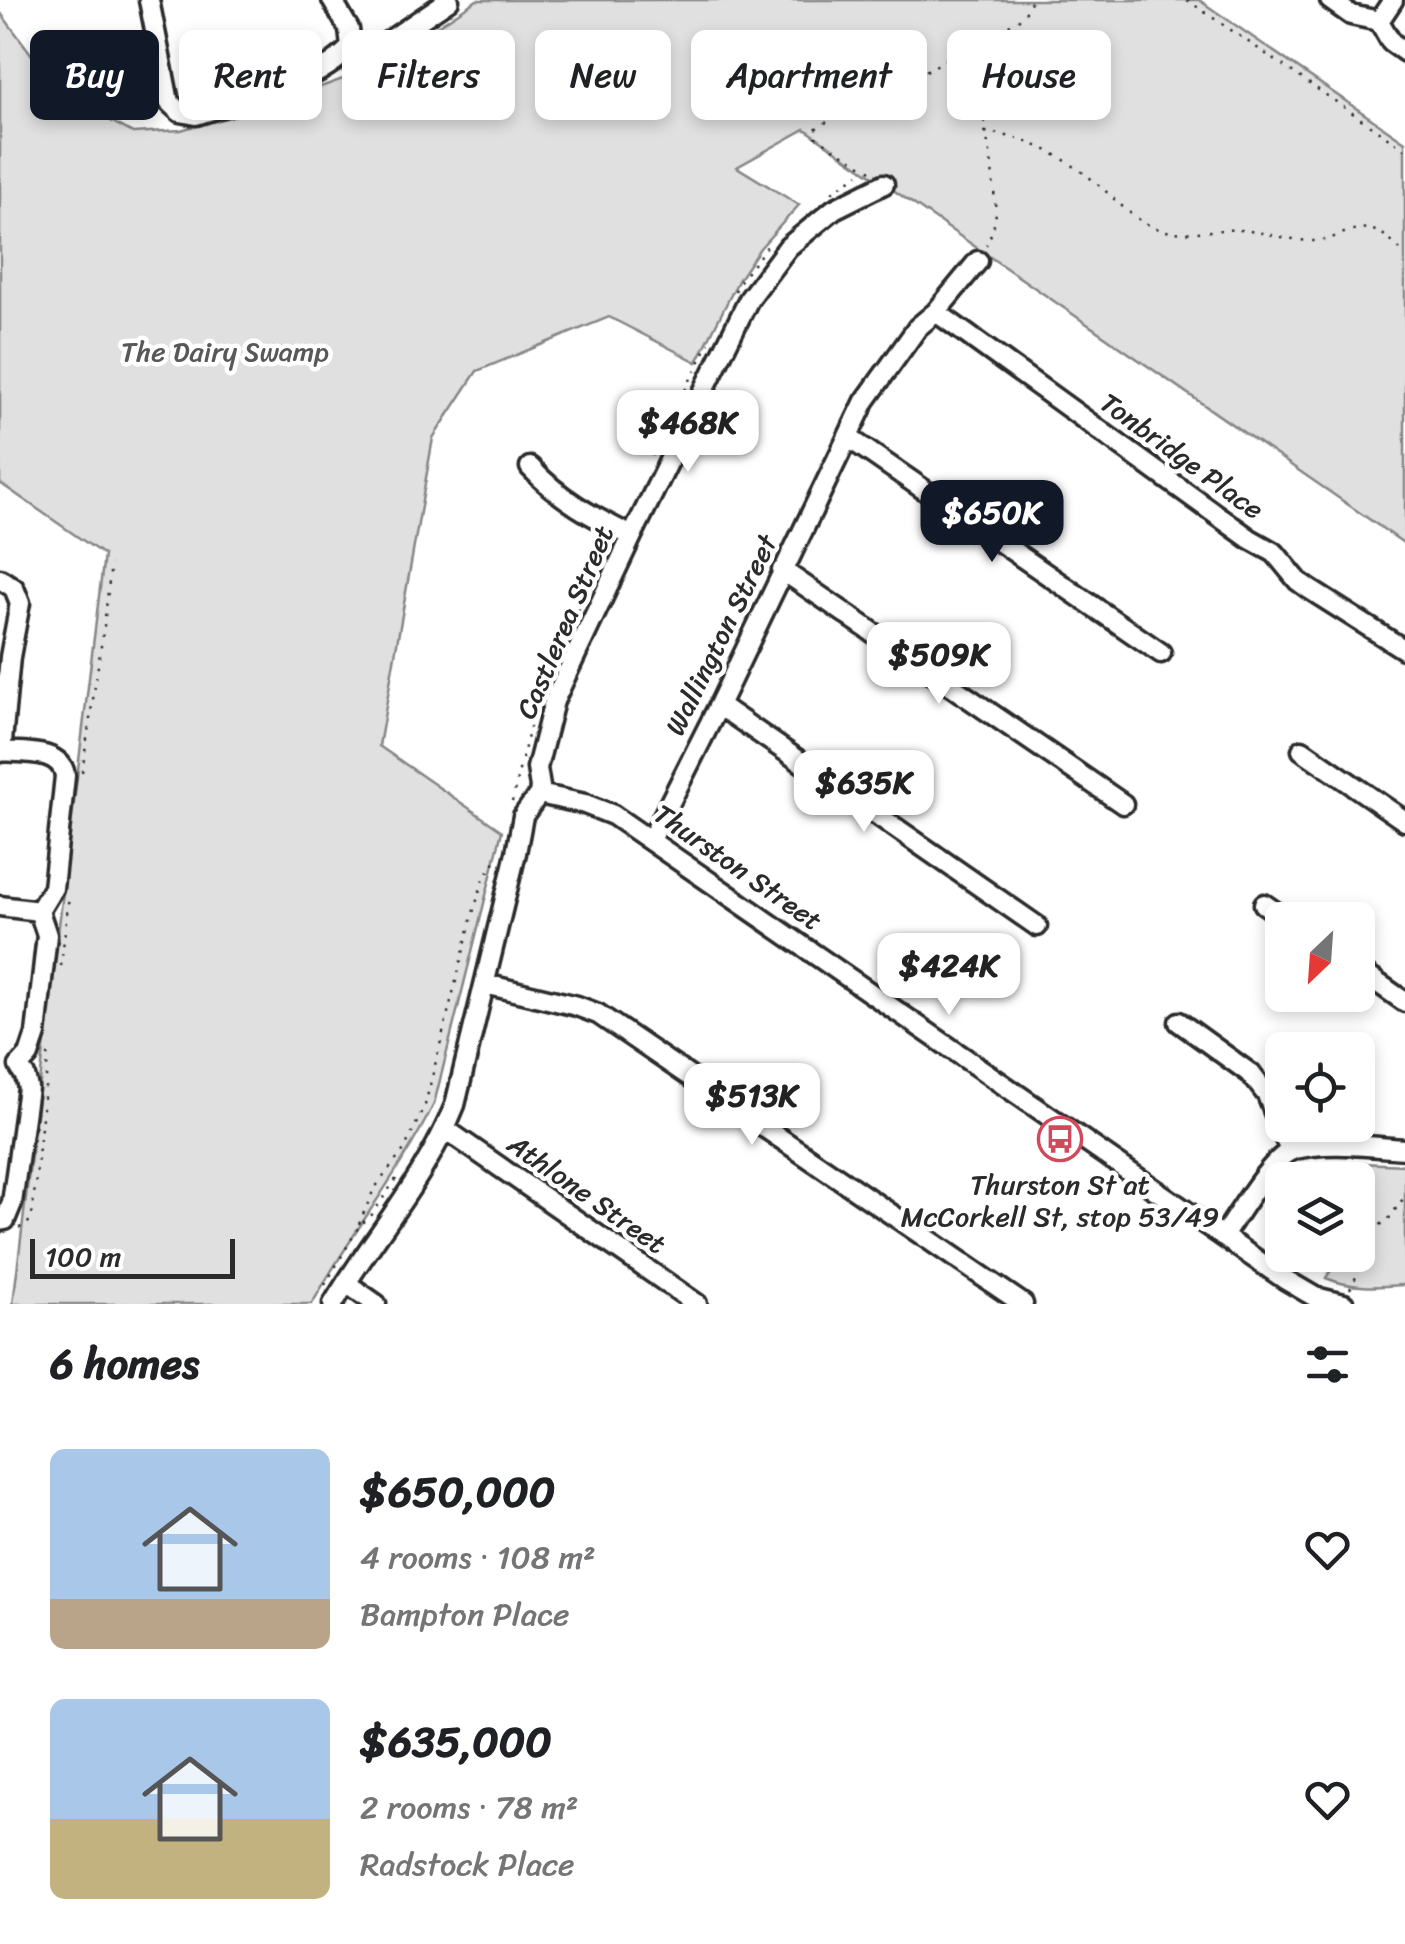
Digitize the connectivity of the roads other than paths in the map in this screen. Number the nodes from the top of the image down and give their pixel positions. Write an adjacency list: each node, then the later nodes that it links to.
1 (148, 0): 10 (street)
2 (332, 0): 7 (street)
3 (449, 0): 8 (street)
4 (1330, 0): 6 (street)
5 (1393, 0): 6 (street)
6 (1379, 21): 9 (street)
7 (349, 30)
8 (405, 30)
9 (1405, 52)
10 (342, 56)
11 (884, 184): 16 (street, Castlerea Street)
12 (978, 261): 13 (street, Wallington Street)
13 (936, 312): 14 (street, Wallington Street); 19 (street, Tonbridge Place)
14 (849, 438): 17 (street, Wallington Street); 20 (street)
15 (530, 467): 16 (street)
16 (632, 536): 24 (street, Castlerea Street)
17 (782, 570): 21 (street, Wallington Street); 25 (street)
18 (0, 578): 23 (street)
19 (1402, 640)
20 (1161, 653)
21 (718, 705): 27 (street, Wallington Street); 30 (street)
22 (1302, 750): 26 (street)
23 (0, 752): 29 (street)
24 (539, 794): 27 (street, Thurston Street); 32 (street, Castlerea Street)
25 (1124, 804)
26 (1405, 821)
27 (650, 840): 40 (street, Thurston Street)
28 (0, 906): 29 (street)
29 (39, 911): 35 (street)
30 (1037, 926)
31 (1375, 981): 33 (street)
32 (485, 984): 36 (street, Castlerea Street); 46 (street)
33 (1405, 1002)
34 (1178, 1022): 38 (street)
35 (9, 1064): 39 (street)
36 (445, 1129): 41 (street, Castlerea Street); 45 (street, Athlone Street)
37 (1405, 1149): 38 (street)
38 (1290, 1150): 40 (street)
39 (2, 1221)
40 (1224, 1236): 43 (street, Thurston Street)
41 (346, 1283): 42 (street, Castlerea Street); 44 (street)
42 (328, 1297)
43 (1338, 1300)
44 (376, 1304)
45 (697, 1304)
46 (1023, 1304)

